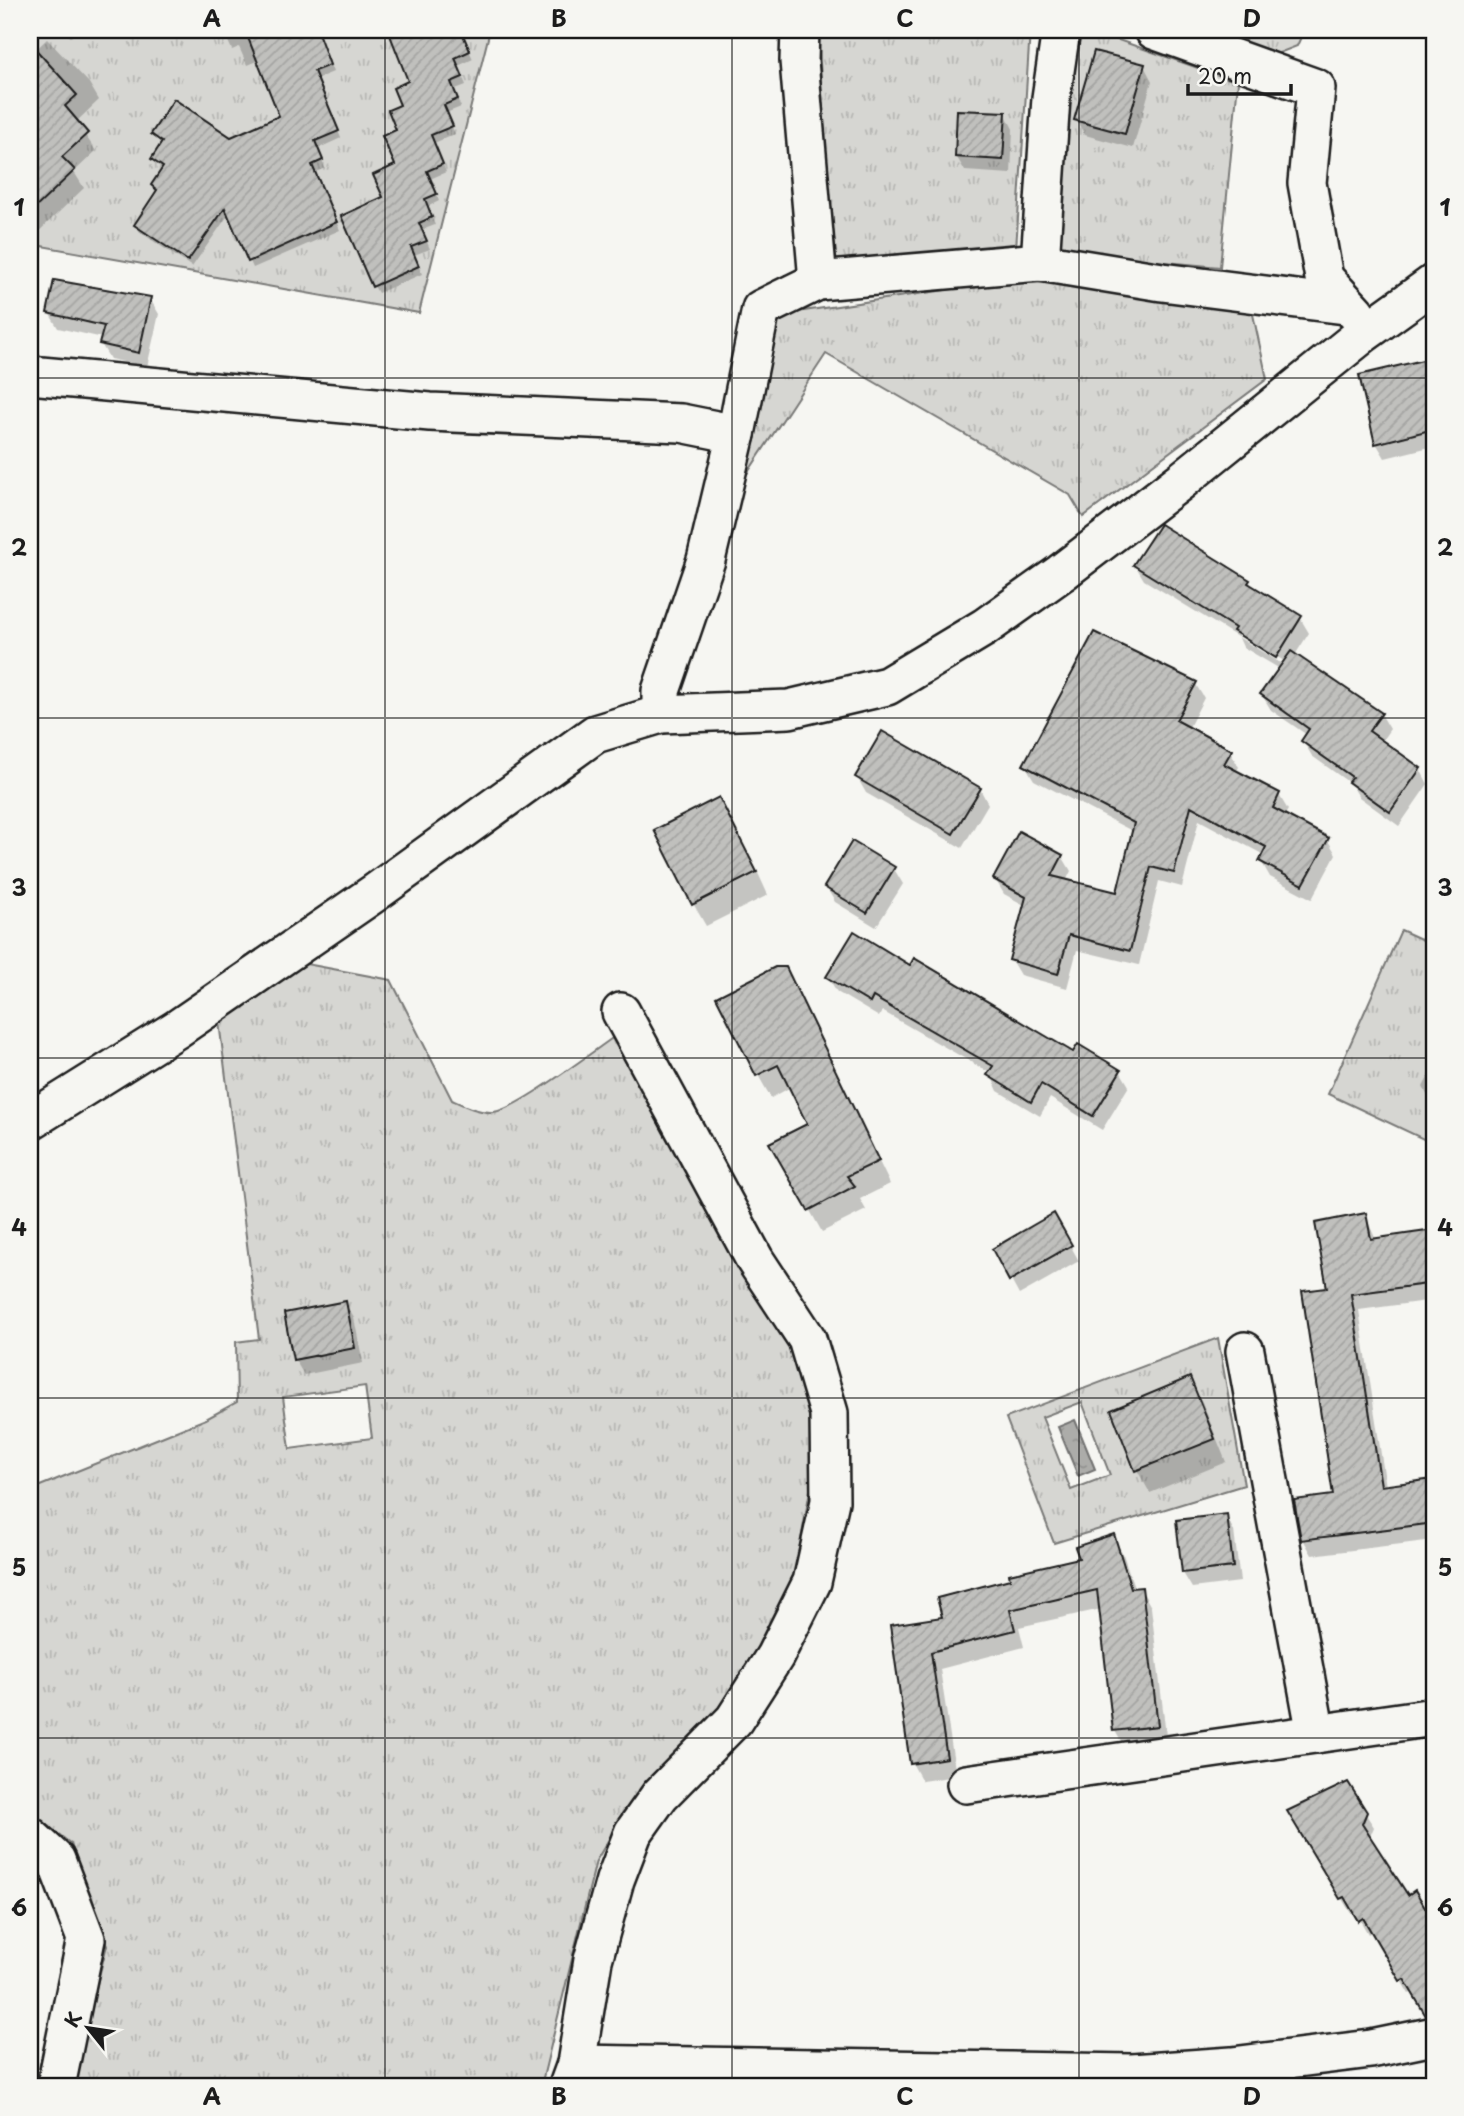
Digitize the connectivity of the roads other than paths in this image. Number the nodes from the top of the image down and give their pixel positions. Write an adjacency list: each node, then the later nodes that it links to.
1 (800, 30): 5 (street)
2 (1061, 30): 4 (street)
3 (1154, 30): 7 (street)
4 (1040, 262): 5 (street); 7 (street)
5 (818, 281): 10 (street)
6 (1434, 283): 8 (street)
7 (1345, 305): 8 (street)
8 (1374, 327): 11 (street)
9 (30, 375): 10 (street)
10 (736, 434): 11 (street)
11 (661, 714): 13 (street)
12 (621, 1012): 20 (street)
13 (30, 1121)
14 (1245, 1351): 16 (street)
15 (1434, 1717): 16 (street)
16 (1316, 1734): 17 (street)
17 (966, 1784)
18 (30, 1836): 21 (street)
19 (1434, 2035): 20 (street)
20 (572, 2075)
21 (56, 2086)

